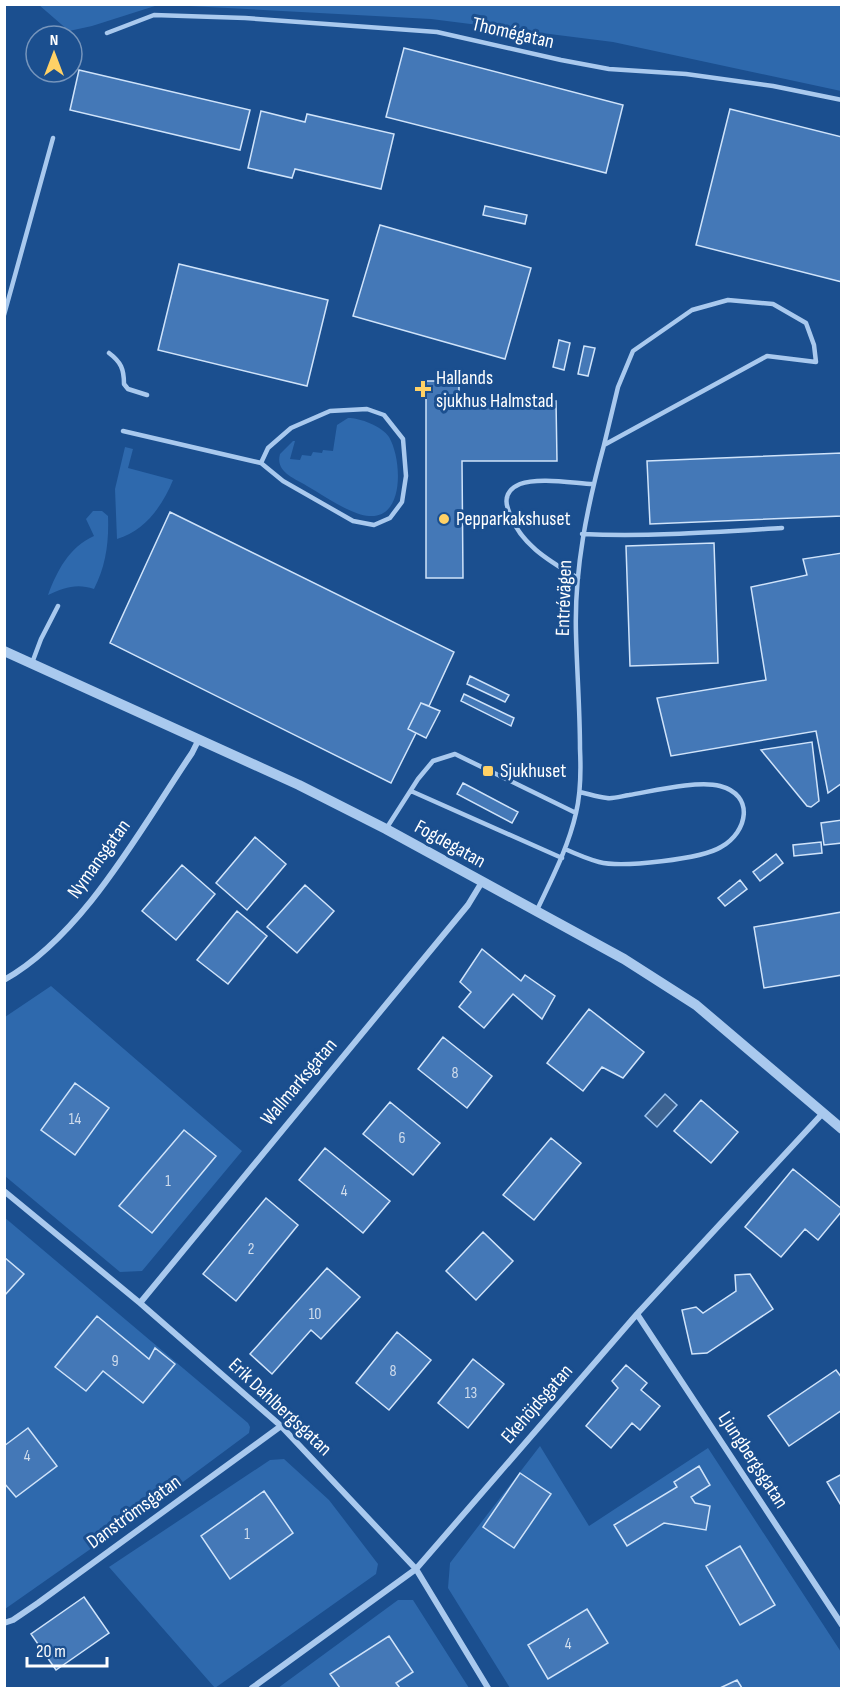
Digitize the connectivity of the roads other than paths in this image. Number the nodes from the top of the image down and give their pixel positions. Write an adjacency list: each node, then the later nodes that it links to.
1 (107, 33): 2 (lane, Thomégatan)
2 (842, 100)
3 (53, 138): 4 (lane)
4 (4, 315)
5 (109, 353): 6 (lane)
6 (147, 395)
7 (123, 431): 9 (lane)
8 (604, 445): 8 (lane, Entrévägen); 10 (lane, Entrévägen)
9 (261, 463): 9 (lane)
10 (593, 484): 12 (lane, Entrévägen); 13 (lane)
11 (782, 528): 12 (lane)
12 (582, 534): 13 (lane, Entrévägen)
13 (578, 578): 19 (lane, Entrévägen)
14 (58, 606): 16 (lane)
15 (4, 651): 16 (street, Fogdegatan)
16 (32, 663): 17 (street, Fogdegatan)
17 (199, 738): 21 (street, Fogdegatan); 26 (street, Nymansgatan)
18 (411, 791): 20 (lane); 21 (lane); 23 (lane)
19 (580, 792): 20 (lane, Entrévägen); 22 (lane)
20 (576, 813): 22 (lane, Entrévägen)
21 (386, 829): 24 (street, Fogdegatan)
22 (565, 849): 23 (lane, Entrévägen)
23 (562, 858): 25 (lane, Entrévägen)
24 (482, 882): 25 (street, Fogdegatan); 30 (street, Wallmarksgatan)
25 (537, 910): 27 (street, Fogdegatan)
26 (4, 980)
27 (824, 1113): 28 (street, Fogdegatan); 31 (street, Ekehöjdsgatan)
28 (842, 1129)
29 (4, 1191): 30 (street, Erik Dahlbergsgatan)
30 (140, 1303): 32 (street, Erik Dahlbergsgatan)
31 (637, 1314): 33 (street, Ekehöjdsgatan); 35 (street, Ljungbergsgatan)
32 (281, 1426): 33 (street, Erik Dahlbergsgatan); 34 (street, Danströmsgatan)
33 (416, 1569): 36 (street, Ekehöjdsgatan); 37 (street, Erik Dahlbergsgatan)
34 (4, 1623)
35 (842, 1625)
36 (252, 1689)
37 (488, 1689)

